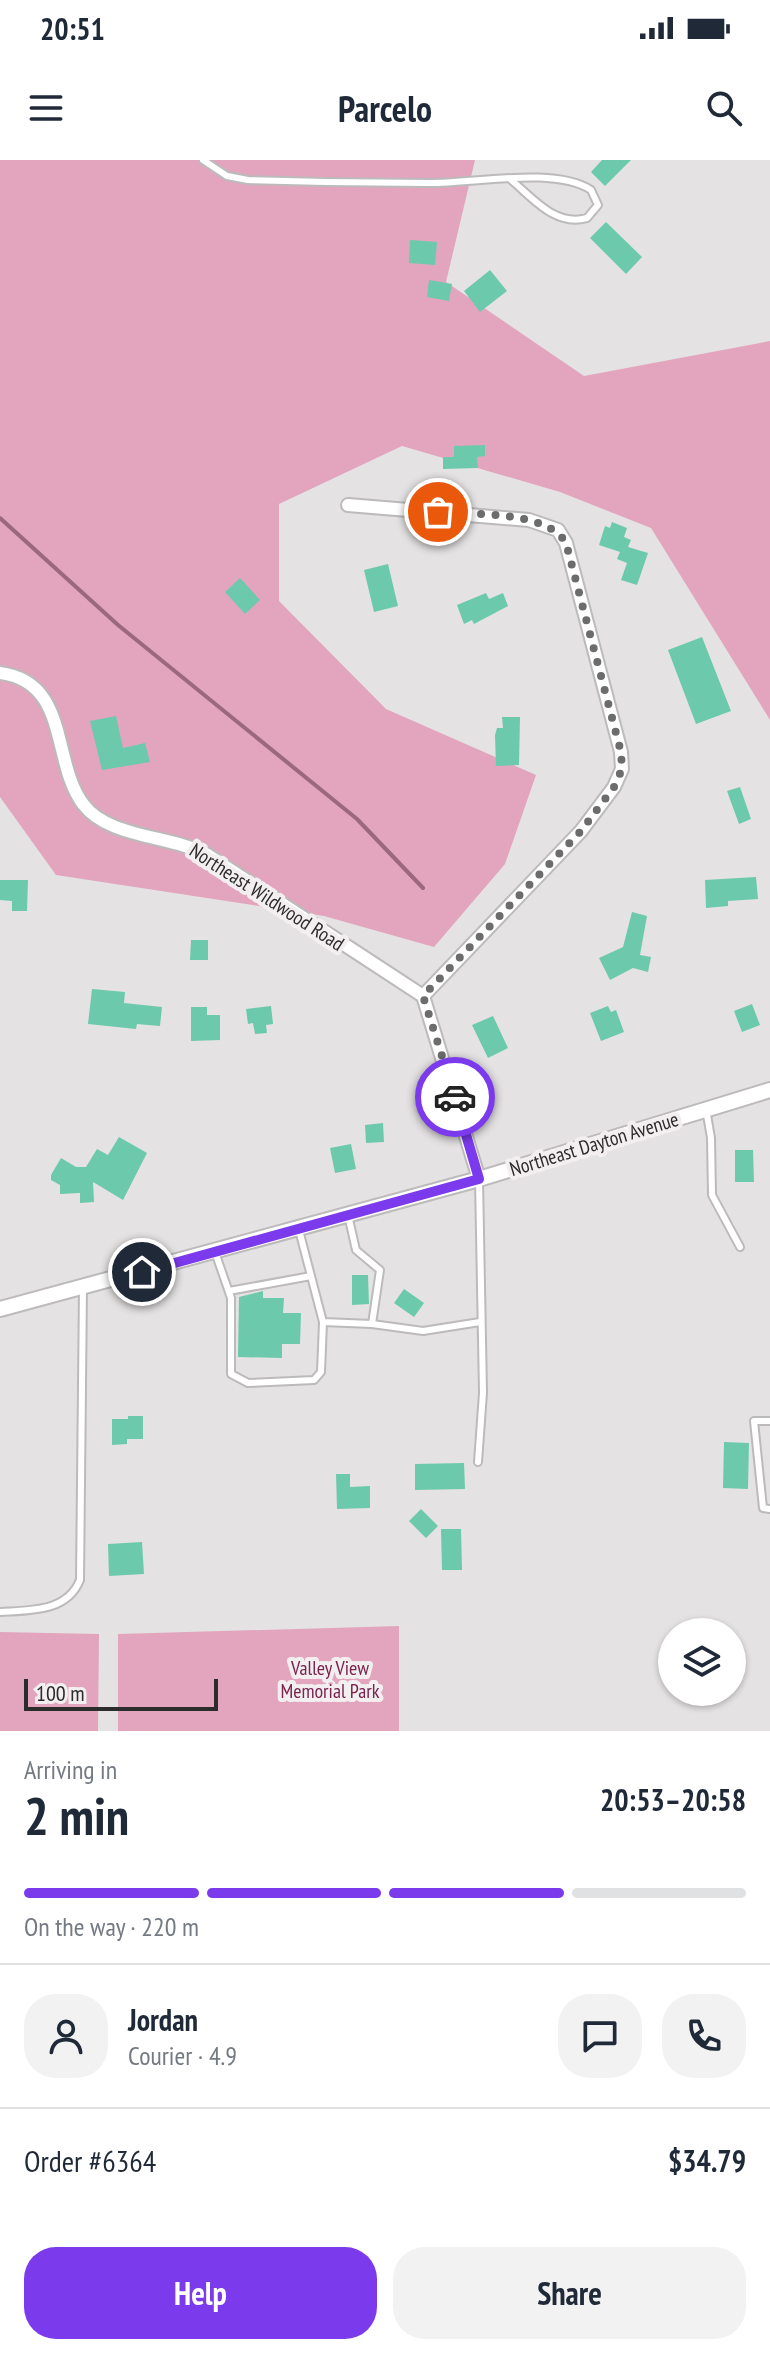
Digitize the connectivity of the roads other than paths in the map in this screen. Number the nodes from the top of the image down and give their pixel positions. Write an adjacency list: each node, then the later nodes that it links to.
1 (203, 160): 2 (lane)
2 (510, 179): 2 (lane)
3 (348, 505): 5 (street)
4 (0, 673): 5 (street, Northeast Wildwood Road)
5 (423, 996): 8 (street)
6 (770, 1090): 7 (street, Northeast Dayton Avenue)
7 (706, 1109): 8 (street, Northeast Dayton Avenue); 11 (lane)
8 (479, 1179): 9 (street, Northeast Dayton Avenue); 18 (lane)
9 (348, 1215): 10 (street, Northeast Dayton Avenue); 19 (lane)
10 (298, 1229): 12 (street, Northeast Dayton Avenue); 13 (lane)
11 (740, 1247)
12 (215, 1252): 14 (street, Northeast Dayton Avenue); 15 (lane)
13 (311, 1276): 15 (lane); 17 (lane)
14 (83, 1287): 16 (street, Northeast Dayton Avenue); 23 (lane)
15 (229, 1291): 17 (lane)
16 (0, 1309)
17 (323, 1322): 19 (lane)
18 (480, 1322): 19 (lane); 21 (lane)
19 (372, 1324)
20 (770, 1421): 22 (lane)
21 (478, 1462)
22 (770, 1509)
23 (0, 1612)

